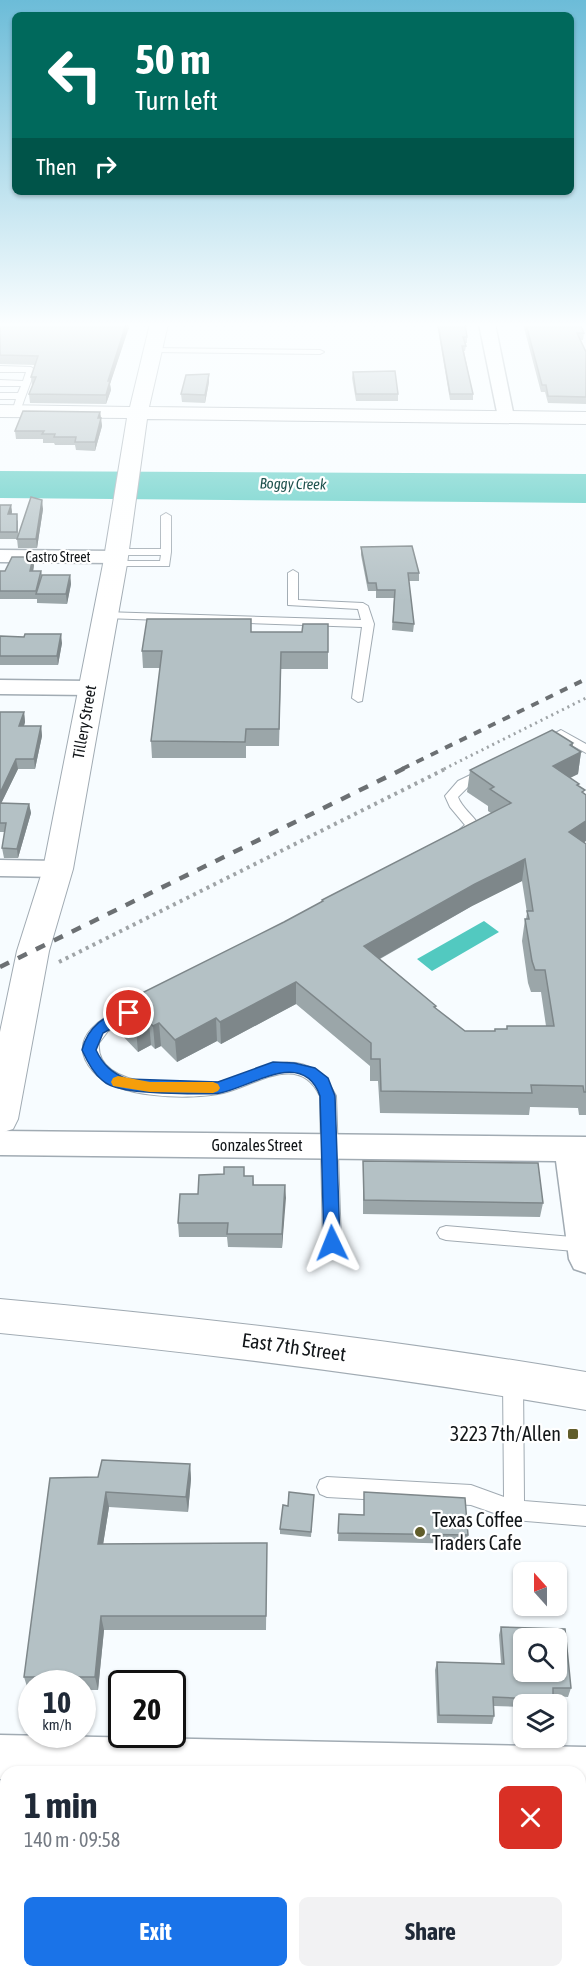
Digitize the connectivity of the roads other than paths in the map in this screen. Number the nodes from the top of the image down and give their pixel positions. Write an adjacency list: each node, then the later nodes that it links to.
1 (137, 416): 7 (street, Tillery Street)
2 (434, 416): 3 (street)
3 (506, 417): 4 (street)
4 (586, 418)
5 (166, 516): 7 (lane)
6 (0, 556): 7 (street, Castro Street)
7 (116, 557): 9 (street, Tillery Street)
8 (293, 573): 10 (lane)
9 (104, 615): 10 (lane); 12 (street, Tillery Street)
10 (369, 624): 13 (lane)
11 (0, 687): 12 (street)
12 (90, 688): 19 (street, Tillery Street)
13 (358, 698)
14 (531, 749): 15 (lane)
15 (586, 749)
16 (502, 764): 17 (lane)
17 (444, 845)
18 (0, 868): 19 (street)
19 (58, 868): 21 (street, Tillery Street)
20 (150, 1002): 23 (lane)
21 (0, 1119)
22 (0, 1143): 23 (street, Gonzales Street)
23 (329, 1145): 24 (street, Gonzales Street); 27 (lane)
24 (578, 1149): 25 (street)
25 (582, 1206): 28 (street)
26 (446, 1233): 28 (lane)
27 (332, 1243)
28 (585, 1252)
29 (0, 1316): 30 (street, East 7th Street)
30 (513, 1379): 31 (street, East 7th Street); 33 (lane)
31 (586, 1392)
32 (327, 1487): 33 (lane)
33 (514, 1510): 34 (lane)
34 (586, 1516)
35 (0, 1756): 36 (street)
36 (265, 1766)

